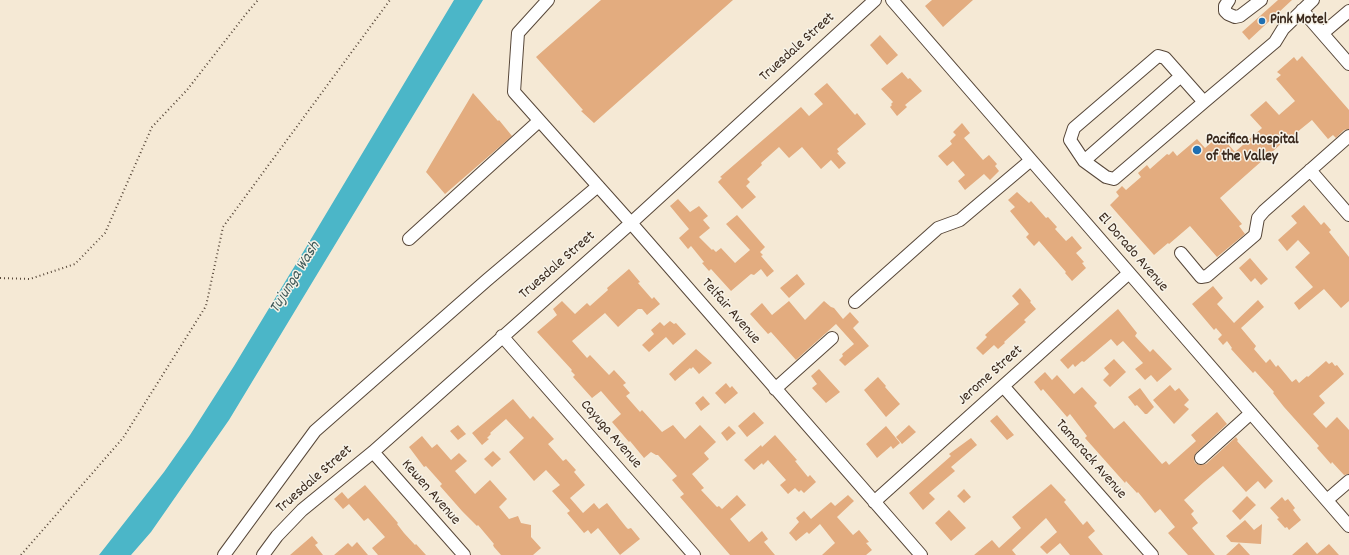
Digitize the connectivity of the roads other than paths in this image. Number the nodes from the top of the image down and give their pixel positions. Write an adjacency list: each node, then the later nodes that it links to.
1 (548, 0): 13 (street, Telfair Avenue)
2 (875, 0): 20 (street, Truesdale Street)
3 (892, 0): 15 (street, El Dorado Avenue)
4 (1229, 0): 5 (street)
5 (1260, 0)
6 (1313, 0): 7 (street)
7 (1302, 10): 9 (street); 12 (street)
8 (1349, 11): 9 (street)
9 (1323, 34): 10 (street)
10 (1348, 61)
11 (1181, 76): 12 (street); 16 (street); 16 (street)
12 (1204, 102): 16 (street)
13 (539, 121): 18 (street, Telfair Avenue); 21 (street)
14 (1349, 136): 17 (street)
15 (1031, 160): 23 (street, El Dorado Avenue); 24 (street)
16 (1084, 161)
17 (1310, 170): 19 (street); 22 (street)
18 (598, 186): 20 (street, Telfair Avenue); 36 (street)
19 (1349, 215)
20 (631, 223): 25 (street, Truesdale Street); 28 (street, Telfair Avenue)
21 (409, 239)
22 (1181, 253)
23 (1129, 273): 27 (street, Jerome Street); 29 (street, El Dorado Avenue)
24 (854, 302)
25 (502, 336): 30 (street, Truesdale Street); 39 (street, Cayuga Avenue)
26 (832, 338): 28 (street)
27 (1003, 386): 34 (street, Jerome Street); 41 (street, Tamarack Avenue)
28 (775, 389): 34 (street, Telfair Avenue)
29 (1251, 413): 31 (street); 33 (street, El Dorado Avenue)
30 (373, 452): 37 (street, Truesdale Street); 38 (street, Kewen Avenue)
31 (1201, 458)
32 (1349, 481): 33 (street)
33 (1327, 500): 35 (street, El Dorado Avenue)
34 (874, 502): 40 (street, Telfair Avenue)
35 (1349, 526)
36 (224, 555)
37 (263, 555)
38 (464, 555)
39 (694, 555)
40 (921, 555)
41 (1152, 555)

